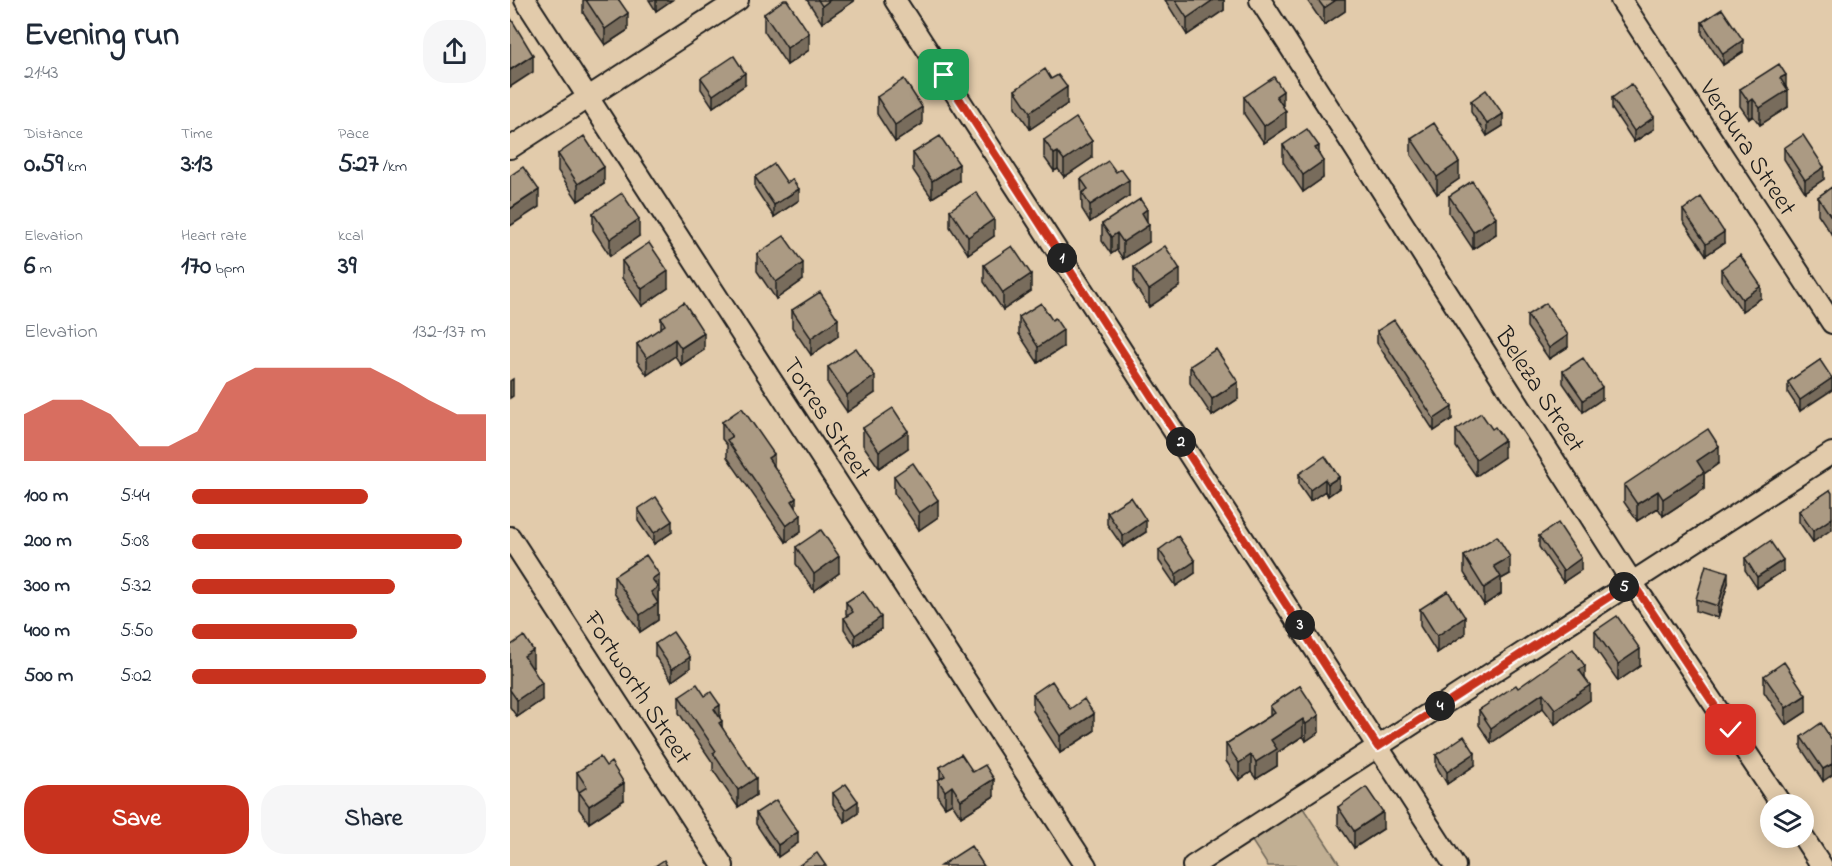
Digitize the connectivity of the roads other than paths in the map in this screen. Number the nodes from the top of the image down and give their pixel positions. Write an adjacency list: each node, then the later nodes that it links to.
1 (525, 0): 6 (street, Torres Street)
2 (738, 0): 6 (street)
3 (895, 0): 12 (street)
4 (1260, 0): 11 (street, Beleza Street)
5 (1622, 0): 8 (street, Verdura Street)
6 (588, 98): 7 (street); 16 (street, Torres Street)
7 (510, 148)
8 (1832, 322)
9 (1832, 453): 11 (street)
10 (510, 537): 15 (street, Fortworth Street)
11 (1632, 582): 12 (street); 13 (street, Beleza Street)
12 (1378, 747): 17 (street); 18 (street)
13 (1773, 794)
14 (1810, 848): 19 (street)
15 (723, 866)
16 (1086, 866)
17 (1193, 866)
18 (1455, 866)
19 (1822, 866)

